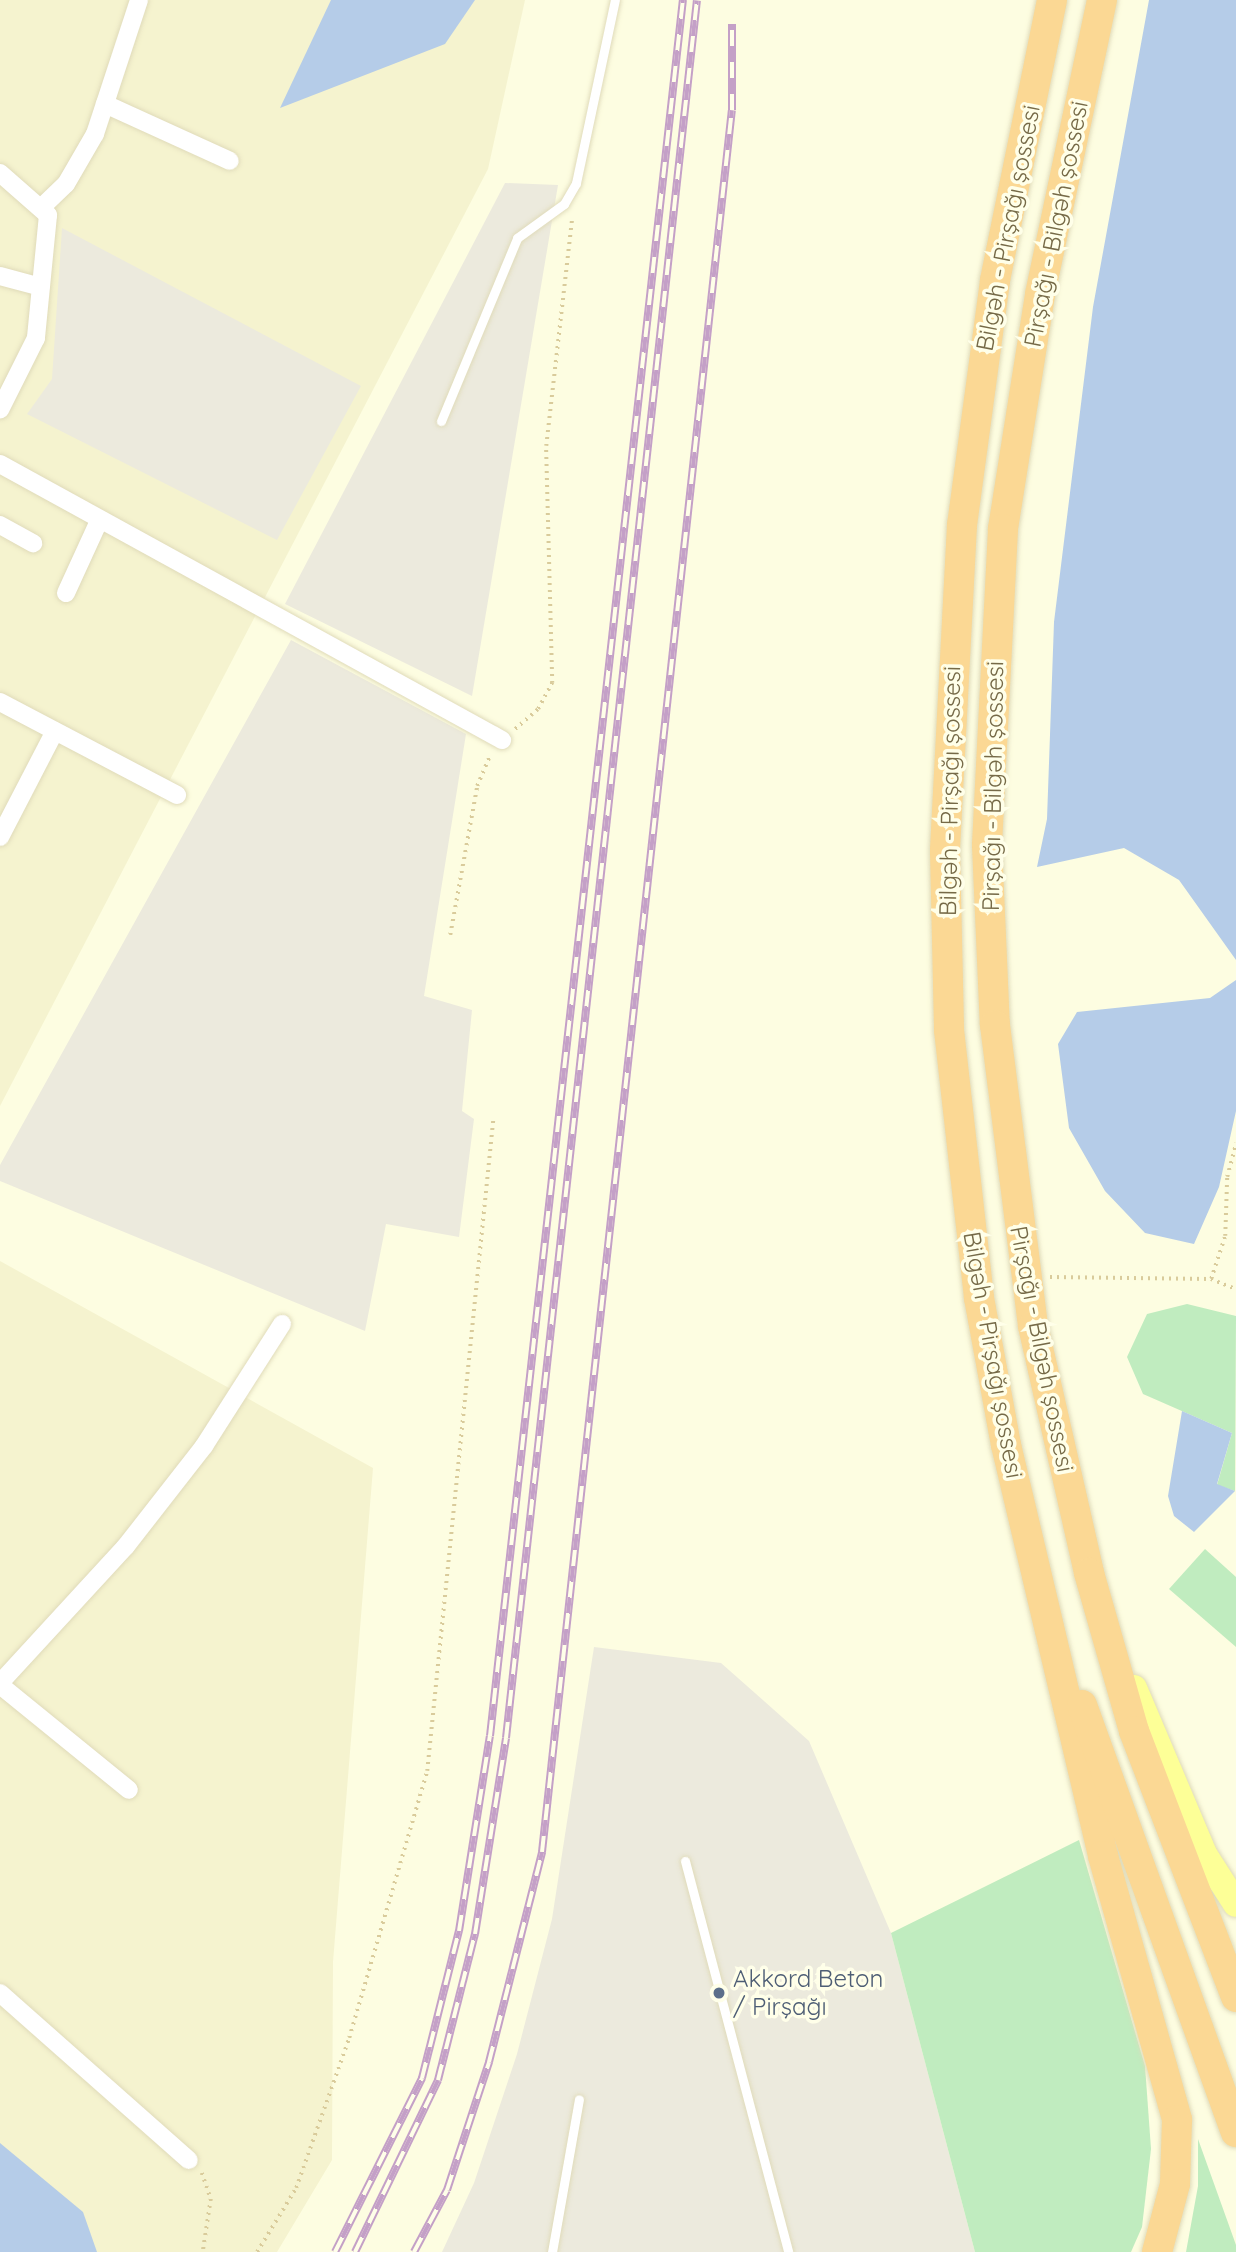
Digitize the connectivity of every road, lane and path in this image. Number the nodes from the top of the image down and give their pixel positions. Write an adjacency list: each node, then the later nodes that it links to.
1 (139, 0): 5 (street)
2 (615, 0): 8 (lane)
3 (1052, 0): 32 (highway, Bilgəh - Pirşağı şossesi)
4 (1102, 0): 27 (highway, Pirşağı - Bilgəh şossesi)
5 (105, 104): 6 (street); 9 (street)
6 (230, 161)
7 (0, 173): 9 (street)
8 (576, 183): 13 (lane); 21 (path)
9 (44, 205): 11 (street)
10 (0, 276): 11 (street)
11 (41, 287): 12 (street)
12 (0, 410)
13 (441, 421)
14 (0, 464): 15 (street)
15 (98, 523): 18 (street); 21 (street)
16 (0, 525): 17 (street)
17 (33, 543)
18 (66, 593)
19 (0, 702): 20 (street)
20 (55, 731): 22 (street); 23 (street)
21 (502, 740): 24 (path)
22 (177, 795)
23 (0, 837)
24 (450, 935)
25 (493, 1120): 43 (path)
26 (1236, 1143): 28 (path)
27 (1026, 1278): 28 (path); 31 (highway, Pirşağı - Bilgəh şossesi)
28 (1211, 1279): 29 (path)
29 (1236, 1289)
30 (282, 1324): 33 (street)
31 (1089, 1573): 36 (main road); 38 (highway, Pirşağı - Bilgəh şossesi)
32 (1038, 1583): 40 (highway); 46 (highway)
33 (0, 1684): 34 (street)
34 (129, 1790)
35 (685, 1861): 45 (lane)
36 (1236, 1904)
37 (0, 1993): 41 (street)
38 (1236, 1997)
39 (579, 2099): 44 (lane)
40 (1236, 2132)
41 (189, 2160): 42 (path)
42 (203, 2252)
43 (257, 2252)
44 (552, 2252)
45 (788, 2252)
46 (1157, 2252)

